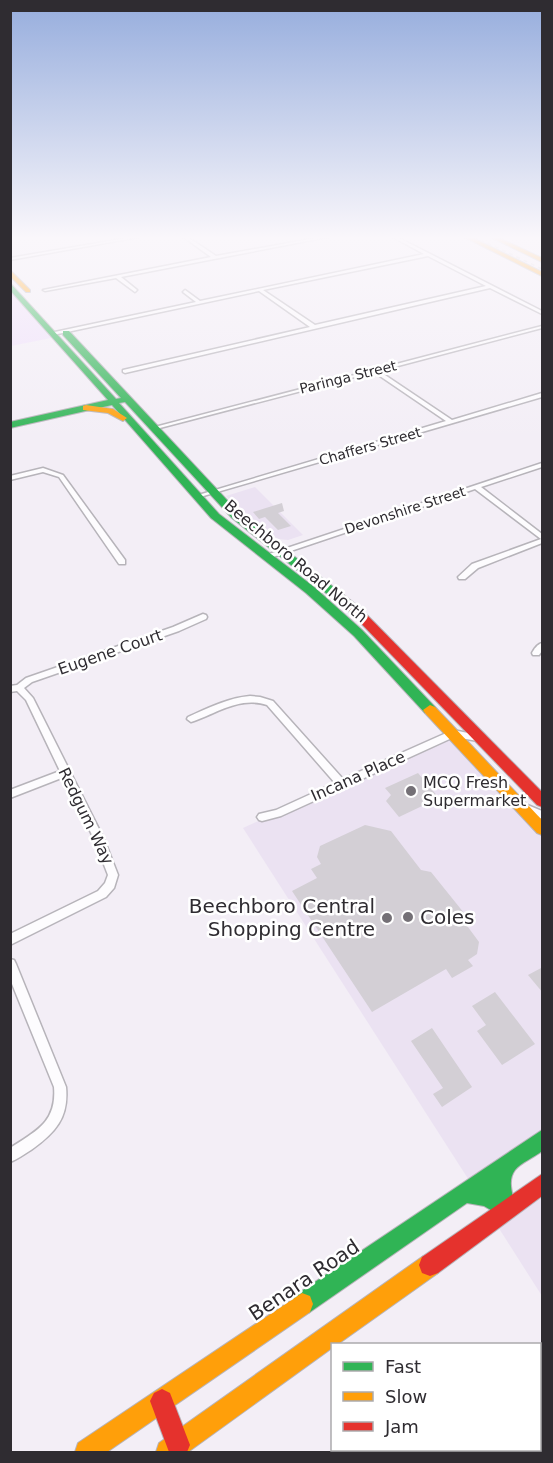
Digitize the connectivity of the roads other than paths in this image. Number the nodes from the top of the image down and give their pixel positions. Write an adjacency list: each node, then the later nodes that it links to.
1 (34, 304): 9 (main road, Beechboro Road North)
2 (189, 304): 9 (street)
3 (281, 304): 7 (street)
4 (412, 304): 7 (street)
5 (526, 304): 6 (street)
6 (543, 313)
7 (314, 327): 10 (street)
8 (543, 327): 11 (street, Paringa Street)
9 (58, 332): 12 (main road, Beechboro Road North); 14 (main road, Beechboro Road North)
10 (125, 371)
11 (375, 371): 16 (street); 19 (street, Paringa Street)
12 (99, 387): 14 (main road, Beechboro Road North); 15 (main road)
13 (543, 395): 16 (street, Chaffers Street)
14 (118, 399): 15 (main road); 17 (main road, Beechboro Road North); 19 (main road, Beechboro Road North)
15 (86, 407): 17 (main road); 18 (main road)
16 (450, 422): 23 (street, Chaffers Street)
17 (133, 424): 24 (main road, Beechboro Road North)
18 (10, 425)
19 (154, 428): 23 (main road, Beechboro Road North)
20 (543, 465): 22 (street, Devonshire Street)
21 (10, 478): 28 (street)
22 (476, 486): 25 (street); 26 (street, Devonshire Street)
23 (213, 492): 24 (street, Chaffers Street); 26 (main road, Beechboro Road North)
24 (198, 496): 27 (main road, Beechboro Road North)
25 (543, 539): 29 (street)
26 (282, 551): 27 (street, Devonshire Street); 32 (main road, Beechboro Road North)
27 (267, 556): 34 (main road, Beechboro Road North)
28 (122, 562)
29 (462, 576)
30 (202, 617): 31 (street, Eugene Court)
31 (15, 688): 36 (street, Redgum Way)
32 (449, 704): 34 (street); 35 (main road, Beechboro Road North)
33 (191, 718): 37 (street)
34 (453, 734): 35 (street); 37 (street, Incana Place); 40 (main road, Beechboro Road North)
35 (487, 742): 39 (main road, Beechboro Road North)
36 (65, 773): 38 (street); 44 (street, Redgum Way)
37 (341, 783): 42 (street, Incana Place)
38 (10, 794)
39 (543, 801)
40 (520, 805): 41 (street); 43 (main road, Beechboro Road North)
41 (543, 815)
42 (262, 817)
43 (543, 829)
44 (10, 940)
45 (10, 964): 49 (street)
46 (543, 1129): 48 (main road)
47 (543, 1140): 48 (main road, Benara Road)
48 (526, 1151): 50 (main road, Benara Road)
49 (10, 1156)
50 (506, 1166): 51 (main road, Benara Road); 54 (main road)
51 (486, 1180): 53 (main road, Benara Road); 54 (main road); 56 (main road)
52 (543, 1184): 55 (main road)
53 (467, 1193): 54 (main road); 58 (main road, Benara Road)
54 (496, 1194): 55 (main road); 56 (main road); 57 (main road)
55 (525, 1196): 56 (main road)
56 (506, 1209): 57 (main road)
57 (486, 1224): 59 (main road)
58 (162, 1401): 59 (main road); 60 (main road, Benara Road)
59 (176, 1450)
60 (87, 1452)

